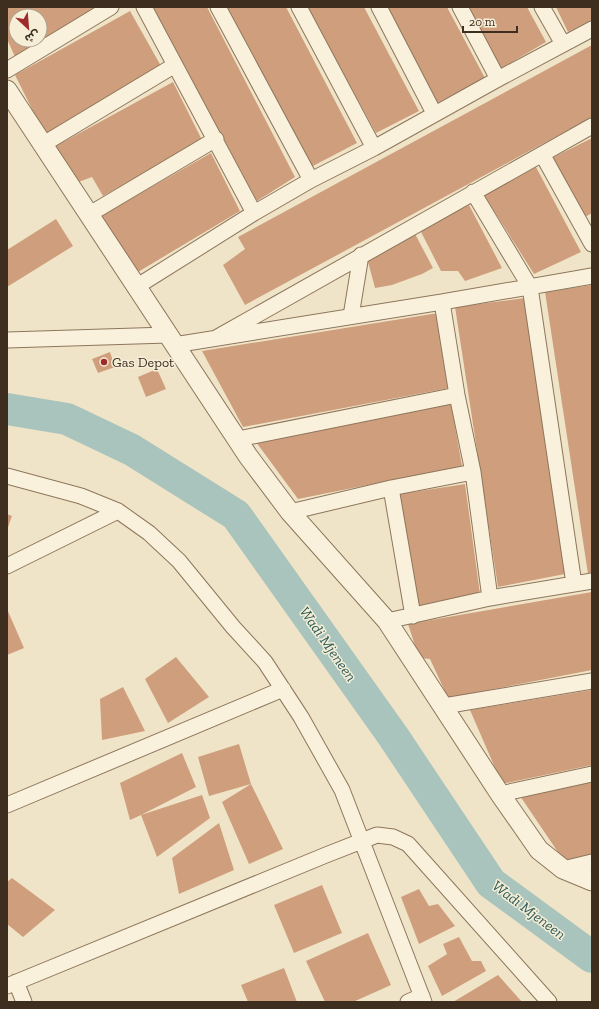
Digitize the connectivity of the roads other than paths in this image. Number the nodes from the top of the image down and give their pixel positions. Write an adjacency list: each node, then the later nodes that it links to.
1 (111, 7): 11 (street)
2 (144, 7): 10 (street)
3 (218, 7): 20 (street)
4 (299, 7): 18 (street)
5 (379, 7): 14 (street)
6 (460, 7): 12 (street)
7 (542, 7): 9 (street)
8 (592, 29): 9 (street)
9 (563, 44): 12 (street)
10 (175, 65): 16 (street); 17 (street)
11 (7, 70)
12 (498, 79): 14 (street)
13 (7, 90): 17 (street)
14 (434, 113): 18 (street)
15 (592, 126): 19 (street)
16 (216, 139): 22 (street); 23 (street)
17 (42, 145): 23 (street)
18 (374, 148): 20 (street)
19 (542, 154): 21 (street); 24 (street)
20 (311, 180): 22 (street)
21 (473, 192): 25 (street); 28 (street)
22 (254, 213): 27 (street)
23 (88, 214): 27 (street)
24 (592, 244)
25 (361, 255): 30 (street); 31 (street)
26 (592, 276): 28 (street)
27 (136, 287): 33 (street)
28 (530, 287): 29 (street); 43 (street)
29 (442, 302): 30 (street); 34 (street)
30 (352, 316): 31 (street)
31 (216, 338): 33 (street)
32 (7, 340): 33 (street)
33 (171, 340): 35 (street)
34 (457, 395): 35 (street); 36 (street)
35 (238, 439): 40 (street)
36 (473, 472): 38 (street); 44 (street)
37 (7, 476): 39 (street)
38 (391, 488): 40 (street); 45 (street)
39 (118, 511): 41 (street); 48 (street)
40 (290, 512): 46 (street)
41 (7, 566)
42 (592, 581): 43 (street)
43 (574, 584): 44 (street)
44 (490, 598): 45 (street)
45 (413, 616): 46 (street)
46 (386, 621): 49 (street)
47 (592, 681): 49 (street)
48 (283, 689): 52 (street); 53 (street)
49 (444, 706): 51 (street)
50 (592, 774): 51 (street)
51 (500, 794): 55 (street)
52 (7, 805)
53 (361, 842): 57 (street); 58 (street); 61 (street)
54 (592, 862): 55 (street)
55 (563, 869): 56 (street)
56 (592, 880)
57 (11, 984): 59 (street)
58 (423, 999): 60 (street)
59 (24, 1002)
60 (408, 1002)
61 (549, 1002)

